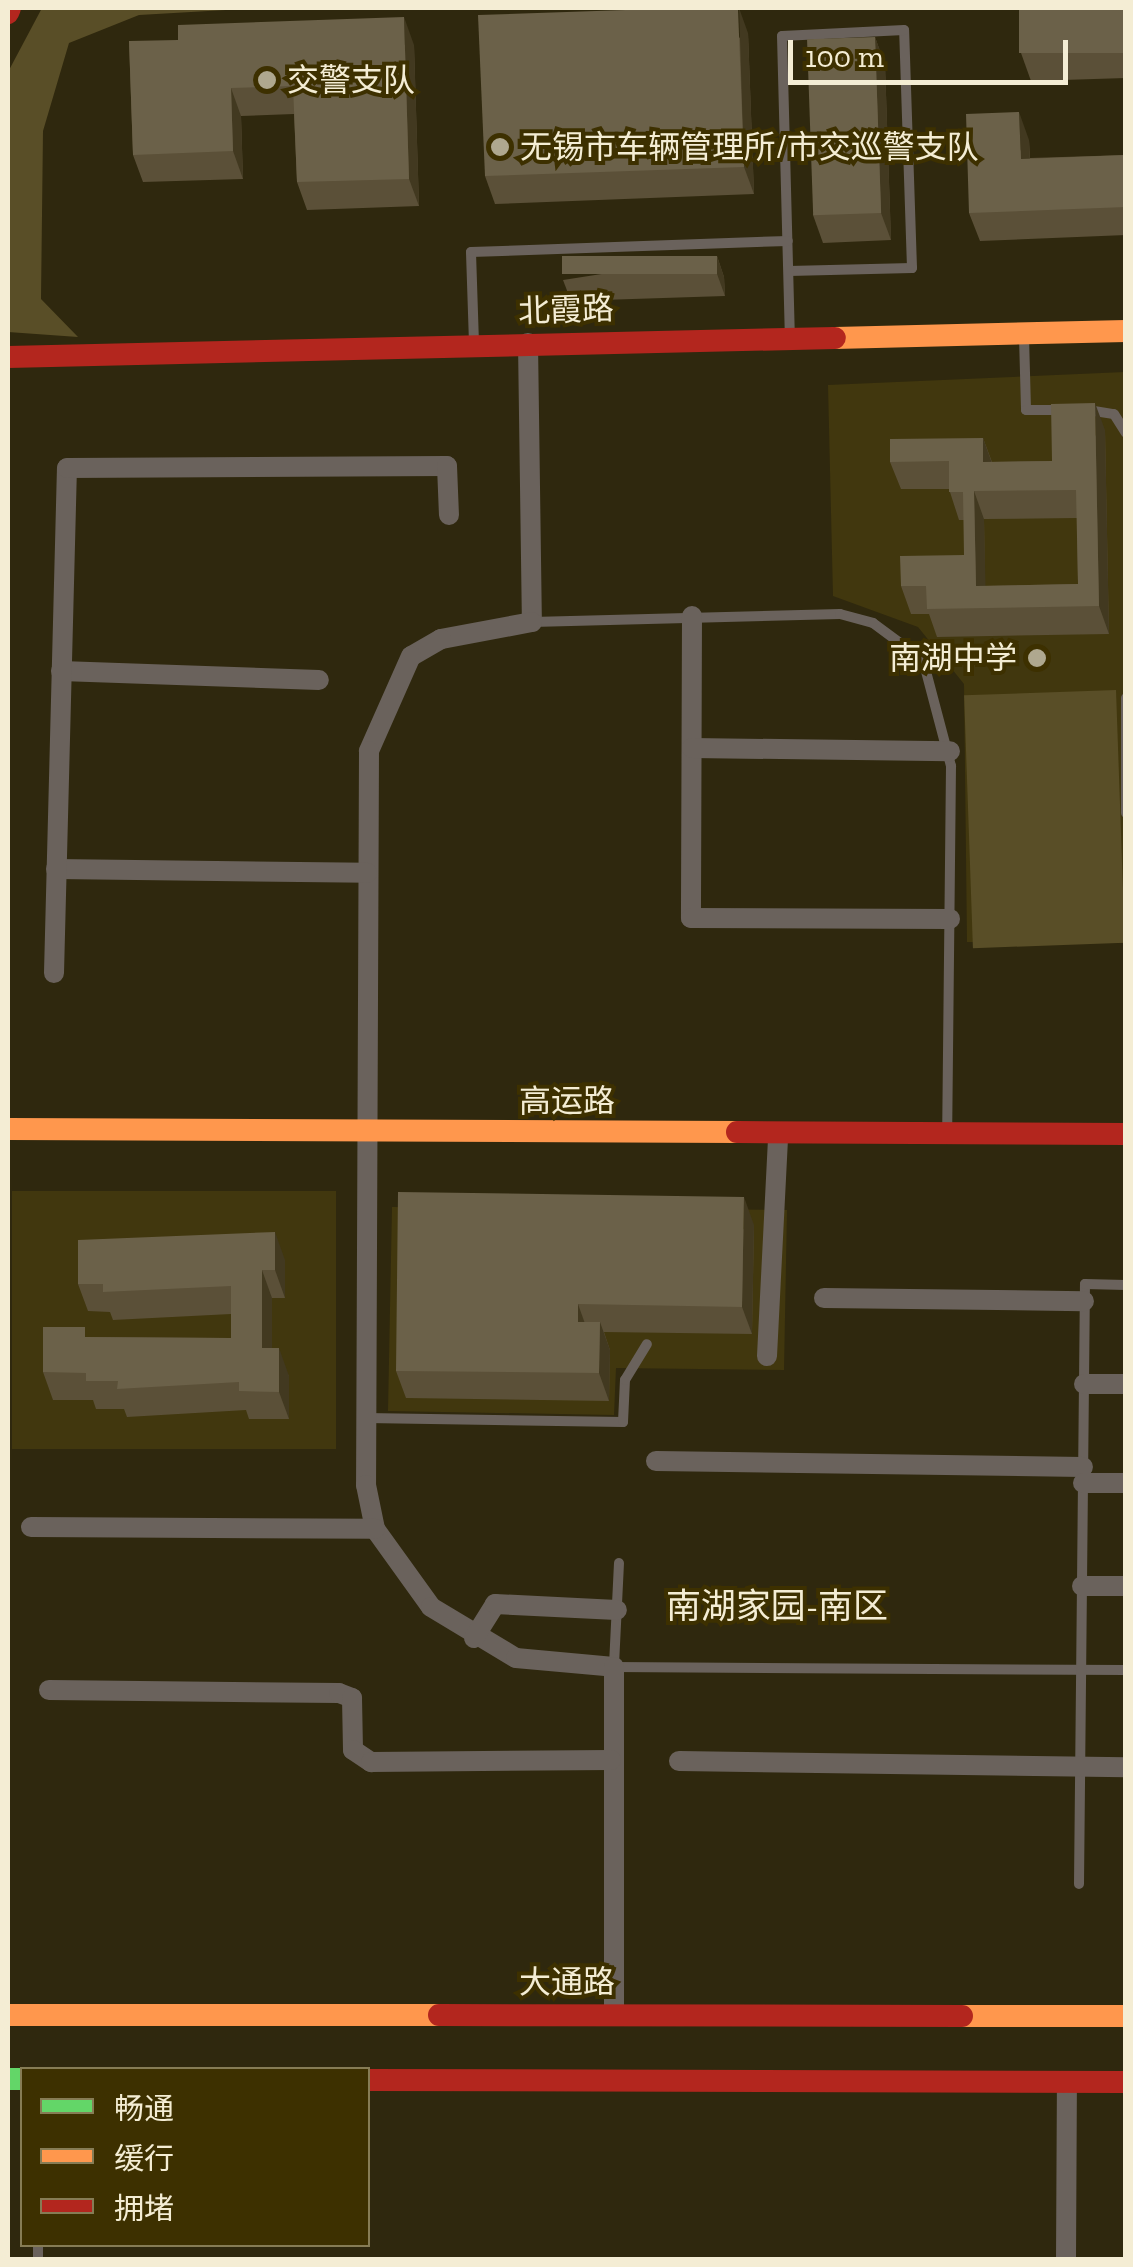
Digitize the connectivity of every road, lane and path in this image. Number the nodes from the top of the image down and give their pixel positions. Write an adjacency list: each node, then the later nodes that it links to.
1 (788, 241): 2 (lane); 2 (lane); 7 (lane)
2 (789, 271): 4 (lane)
3 (1126, 331): 5 (street, 北霞路)
4 (790, 336): 5 (street, 北霞路); 8 (street, 北霞路)
5 (1024, 336): 6 (street, 北霞路); 8 (street, 北霞路); 10 (lane)
6 (1126, 338)
7 (474, 345): 8 (street, 北霞路); 9 (street, 北霞路)
8 (528, 348): 9 (street, 北霞路); 13 (street)
9 (8, 360)
10 (1126, 433)
11 (449, 514): 14 (street)
12 (692, 616): 13 (lane); 17 (street); 18 (lane)
13 (532, 622): 21 (street)
14 (61, 671): 15 (street); 20 (street)
15 (319, 680)
16 (1126, 698): 19 (lane)
17 (692, 748): 18 (street); 22 (street)
18 (950, 752): 22 (lane)
19 (1126, 814)
20 (56, 869): 21 (street); 23 (street)
21 (367, 873): 26 (street)
22 (950, 919): 27 (lane)
23 (54, 972)
24 (8, 1133): 26 (street, 高运路)
25 (1126, 1134): 27 (street, 高运路)
26 (363, 1136): 27 (street, 高运路); 28 (street, 高运路); 37 (street)
27 (947, 1138): 28 (street, 高运路); 29 (street, 高运路)
28 (778, 1140): 34 (street)
29 (1126, 1142)
30 (1126, 1285): 32 (lane)
31 (824, 1298): 32 (street)
32 (1084, 1301): 35 (lane)
33 (647, 1344): 37 (lane)
34 (767, 1356)
35 (1084, 1384): 36 (street); 39 (lane)
36 (1126, 1384)
37 (366, 1418): 42 (street)
38 (656, 1461): 39 (street)
39 (1083, 1475): 40 (street); 44 (lane)
40 (1126, 1483)
41 (31, 1526): 42 (street)
42 (375, 1529): 47 (street)
43 (619, 1563): 46 (lane)
44 (1082, 1586): 45 (street); 49 (lane)
45 (1126, 1586)
46 (617, 1610): 47 (street); 48 (lane)
47 (474, 1638): 48 (street)
48 (614, 1668): 49 (lane); 52 (street)
49 (1081, 1670): 50 (lane); 54 (lane)
50 (1126, 1670)
51 (49, 1690): 52 (street)
52 (611, 1760): 58 (street)
53 (680, 1760): 54 (street)
54 (1080, 1766): 55 (street); 56 (lane)
55 (1126, 1767)
56 (1079, 1884)
57 (8, 2015): 58 (street, 大通路)
58 (614, 2015): 59 (street, 大通路)
59 (1126, 2016)
60 (370, 2080): 61 (street)
61 (1067, 2082): 62 (street); 63 (street)
62 (1126, 2082)
63 (1066, 2260)

